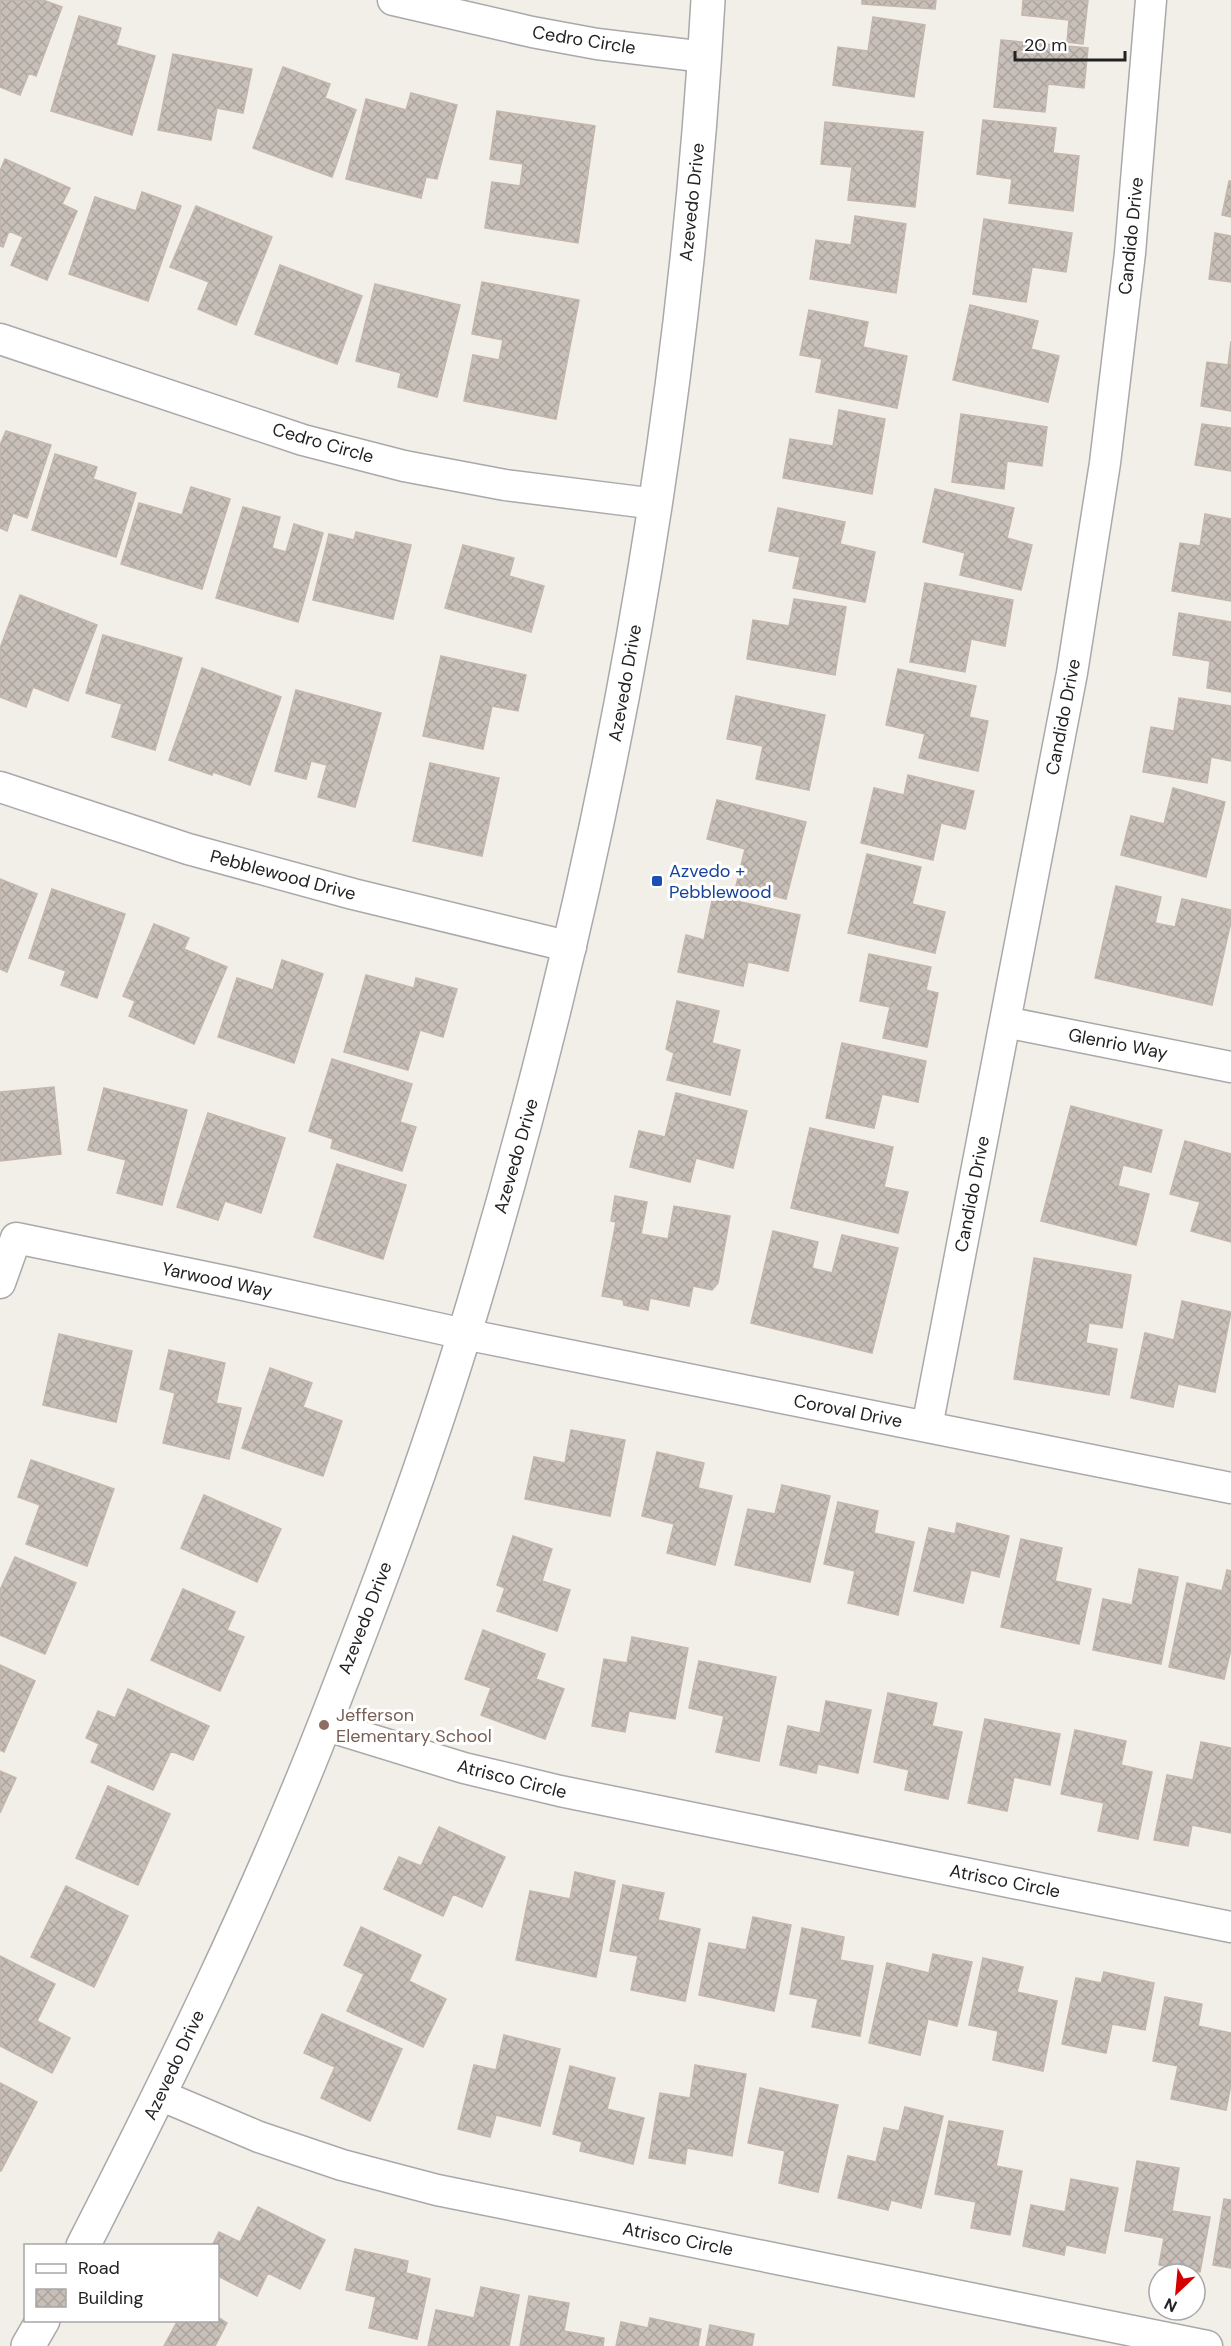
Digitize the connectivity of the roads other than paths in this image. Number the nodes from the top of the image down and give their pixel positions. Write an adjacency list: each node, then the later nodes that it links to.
1 (393, 0): 4 (street, Cedro Circle)
2 (708, 0): 4 (street, Azevedo Drive)
3 (1151, 0): 9 (street, Candido Drive)
4 (705, 57): 6 (street, Azevedo Drive)
5 (0, 339): 6 (street, Cedro Circle)
6 (656, 504): 8 (street, Azevedo Drive)
7 (0, 787): 8 (street, Pebblewood Drive)
8 (571, 947): 12 (street, Azevedo Drive)
9 (1005, 1022): 10 (street, Glenrio Way); 13 (street, Candido Drive)
10 (1231, 1067)
11 (0, 1283): 12 (street, Yarwood Way)
12 (464, 1334): 13 (street, Coroval Drive); 15 (street, Azevedo Drive)
13 (927, 1427): 14 (street, Coroval Drive)
14 (1231, 1488)
15 (324, 1725): 16 (street, Atrisco Circle); 17 (street, Azevedo Drive)
16 (1231, 1927)
17 (160, 2095): 18 (street, Azevedo Drive); 21 (street, Atrisco Circle)
18 (85, 2244)
19 (42, 2322): 20 (street)
20 (28, 2346)
21 (1207, 2346)

